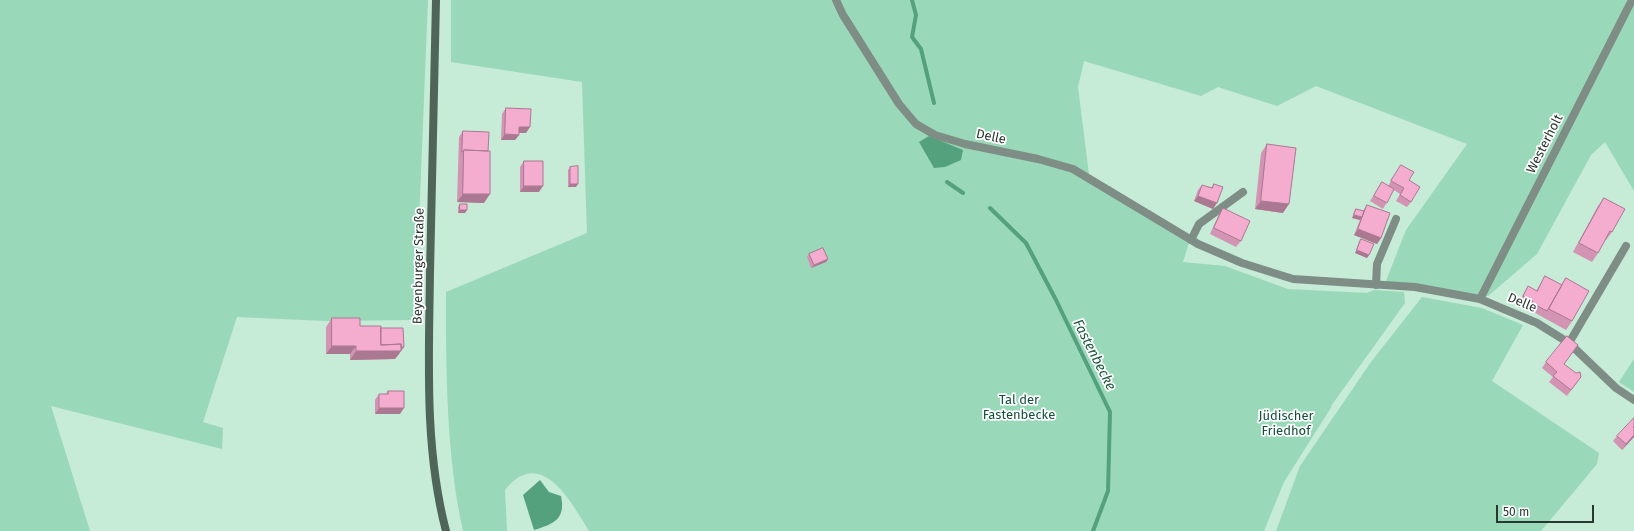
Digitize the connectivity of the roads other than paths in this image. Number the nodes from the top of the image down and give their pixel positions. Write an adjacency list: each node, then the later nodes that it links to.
1 (436, 0): 12 (main road, Beyenburger Straße)
2 (836, 0): 6 (street, Delle)
3 (1632, 0): 9 (street, Westerholt)
4 (1243, 192): 6 (street)
5 (1396, 219): 8 (street)
6 (1191, 240): 8 (street, Delle)
7 (1626, 246): 10 (street)
8 (1376, 285): 9 (street, Delle)
9 (1480, 299): 10 (street, Delle)
10 (1569, 343): 11 (street, Delle)
11 (1634, 400)
12 (446, 531)

